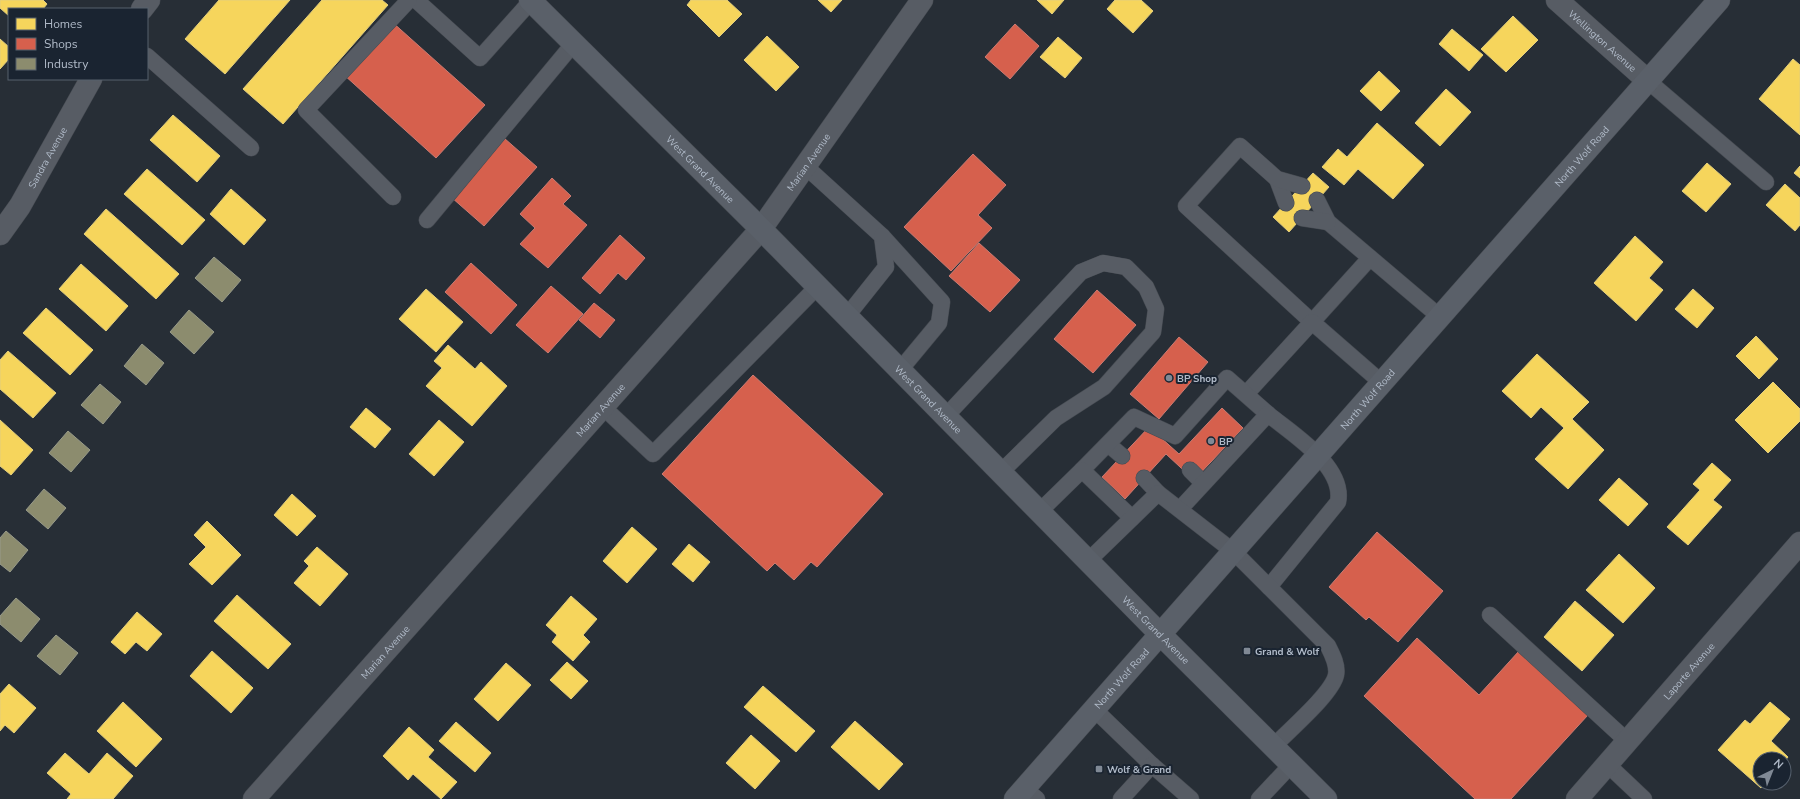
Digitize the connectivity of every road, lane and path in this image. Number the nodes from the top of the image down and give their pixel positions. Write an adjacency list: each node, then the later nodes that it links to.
1 (149, 0): 8 (street)
2 (409, 0): 18 (lane)
3 (416, 0): 4 (lane)
4 (531, 0): 9 (main road, West Grand Avenue)
5 (922, 0): 14 (street, Marian Avenue)
6 (1557, 0): 12 (street, Wellington Avenue)
7 (1719, 0): 12 (main road, North Wolf Road)
8 (143, 8)
9 (574, 43): 22 (lane); 24 (main road, West Grand Avenue)
10 (148, 57): 13 (lane)
11 (90, 80): 25 (street, Sandra Avenue)
12 (1648, 81): 16 (lane); 30 (main road, North Wolf Road)
13 (251, 148)
14 (805, 166): 24 (street, Marian Avenue); 26 (lane)
15 (1277, 179): 17 (lane); 20 (lane); 31 (lane)
16 (1766, 182)
17 (1302, 186)
18 (393, 197)
19 (1317, 200): 23 (lane)
20 (1286, 202)
21 (1302, 218): 23 (lane)
22 (427, 220)
23 (1328, 222): 27 (lane)
24 (761, 229): 28 (main road, West Grand Avenue); 35 (street, Marian Avenue)
25 (0, 234)
26 (882, 236): 29 (lane); 32 (lane)
27 (1370, 258): 30 (lane); 31 (lane)
28 (818, 286): 29 (main road, West Grand Avenue); 35 (lane)
29 (847, 316): 32 (main road, West Grand Avenue)
30 (1440, 317): 33 (main road, North Wolf Road)
31 (1312, 322): 33 (lane); 34 (lane)
32 (900, 370): 37 (main road, West Grand Avenue)
33 (1382, 383): 41 (main road, North Wolf Road)
34 (1246, 394): 36 (lane); 38 (lane)
35 (602, 407): 65 (street, Marian Avenue)
36 (1268, 414): 41 (lane); 47 (lane)
37 (946, 416): 45 (main road, West Grand Avenue); 45 (lane)
38 (1134, 417): 39 (lane); 40 (lane)
39 (1148, 430)
40 (1108, 444): 42 (lane); 43 (lane)
41 (1319, 455): 53 (main road, North Wolf Road); 55 (lane)
42 (1122, 456)
43 (1082, 470): 50 (lane); 51 (lane)
44 (1190, 470): 47 (lane)
45 (1001, 472): 50 (main road, West Grand Avenue)
46 (1144, 478): 48 (lane)
47 (1203, 483): 49 (lane)
48 (1158, 493): 49 (lane); 51 (lane)
49 (1180, 509): 53 (lane)
50 (1039, 512): 54 (main road, West Grand Avenue)
51 (1132, 518): 54 (lane)
52 (1800, 542): 59 (street, Laporte Avenue)
53 (1234, 552): 55 (lane); 57 (main road, North Wolf Road)
54 (1088, 561): 57 (main road, West Grand Avenue)
55 (1269, 587): 60 (lane)
56 (1490, 615): 59 (lane)
57 (1160, 635): 58 (main road, North Wolf Road); 60 (main road, West Grand Avenue)
58 (1095, 710): 63 (lane); 64 (main road, North Wolf Road)
59 (1627, 741): 62 (street, Laporte Avenue)
60 (1273, 747): 61 (main road, West Grand Avenue)
61 (1292, 764): 68 (lane); 69 (main road, West Grand Avenue)
62 (1607, 764): 70 (street, Laporte Avenue); 71 (lane)
63 (1152, 766): 66 (lane); 67 (lane)
64 (1026, 796)
65 (254, 799)
66 (1121, 799)
67 (1191, 799)
68 (1259, 799)
69 (1326, 799)
70 (1577, 799)
71 (1644, 799)

